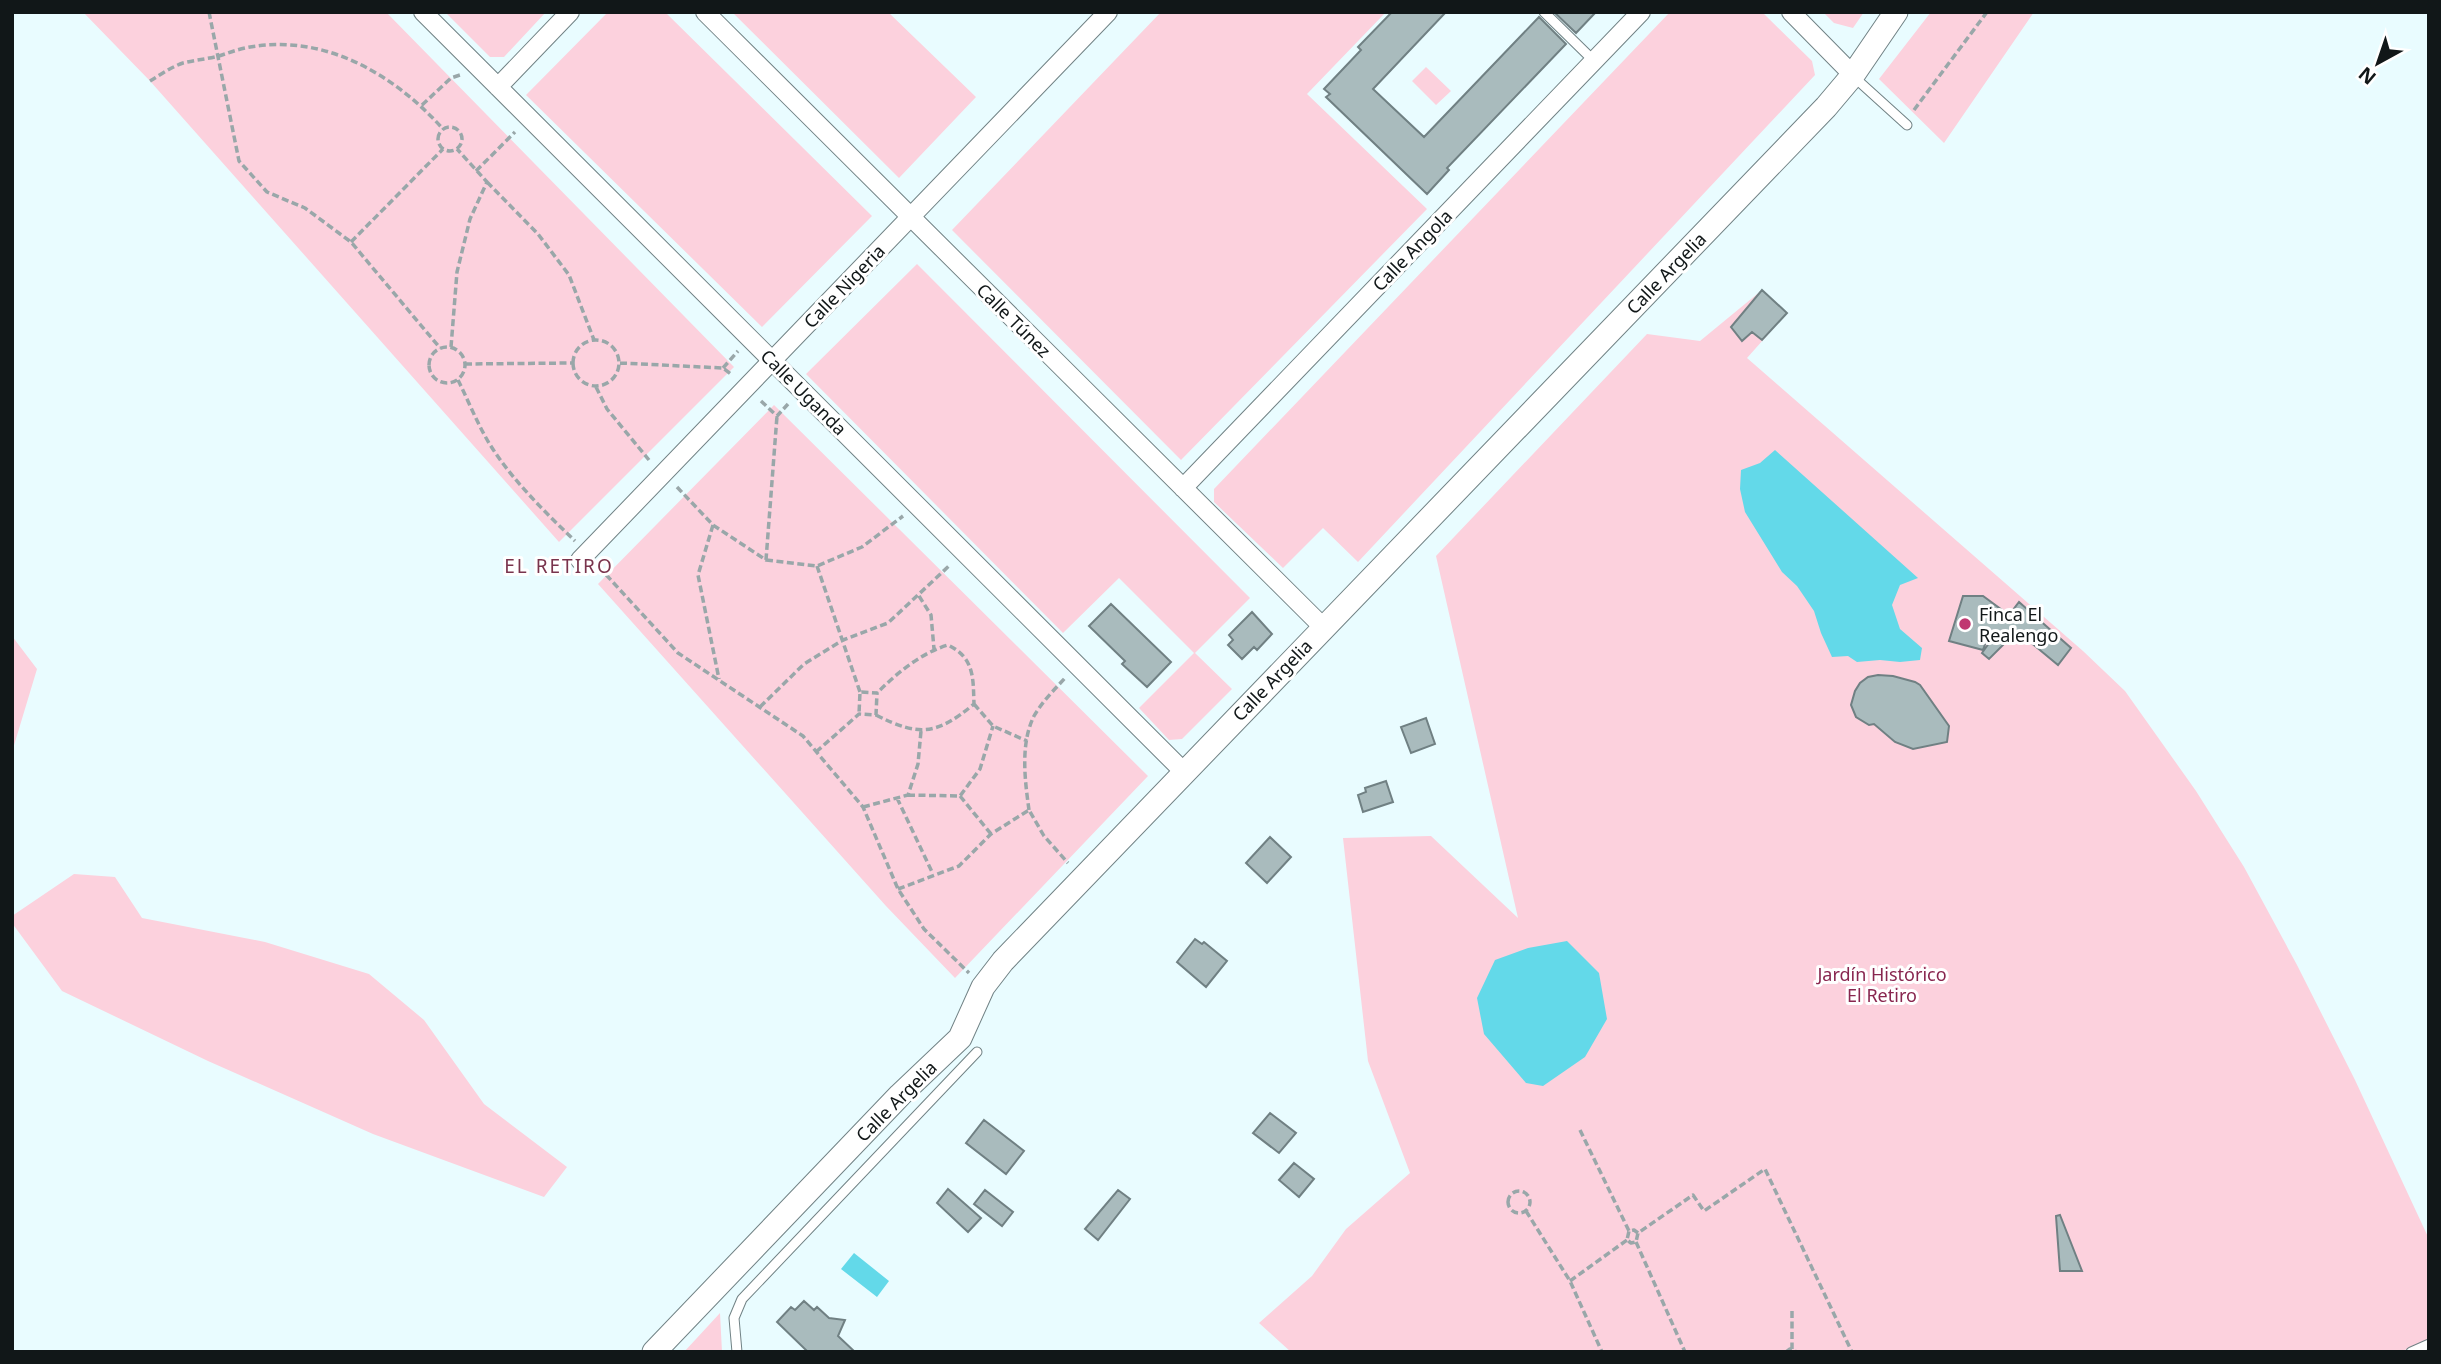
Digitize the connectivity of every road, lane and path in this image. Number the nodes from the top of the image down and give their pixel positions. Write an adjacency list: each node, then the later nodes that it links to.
1 (209, 12): 11 (path)
2 (423, 12): 13 (street, Calle Uganda)
3 (570, 12): 16 (street)
4 (705, 12): 25 (street, Calle Túnez)
5 (1108, 12): 25 (street, Calle Nigeria)
6 (1545, 12): 12 (lane)
7 (1641, 12): 12 (street, Calle Angola)
8 (1791, 12): 14 (street)
9 (1896, 12): 14 (street, Calle Argelia)
10 (1987, 12): 19 (path)
11 (218, 56): 15 (path); 17 (path); 26 (path)
12 (1594, 61): 39 (street, Calle Angola)
13 (478, 67): 16 (street, Calle Uganda); 17 (path)
14 (1853, 75): 19 (lane); 47 (street, Calle Argelia)
15 (150, 81)
16 (498, 87): 18 (street, Calle Uganda)
17 (422, 105): 20 (path)
18 (528, 118): 23 (path); 30 (street, Calle Uganda)
19 (1907, 125)
20 (443, 129): 21 (path); 22 (path)
21 (443, 149): 22 (path); 26 (path)
22 (457, 149): 23 (path)
23 (476, 171): 24 (path)
24 (487, 182): 27 (path); 28 (path)
25 (911, 217): 30 (street, Calle Nigeria); 39 (street, Calle Túnez)
26 (351, 242): 29 (path)
27 (594, 340): 31 (path); 32 (path)
28 (451, 347): 29 (path); 33 (path)
29 (440, 348): 35 (path)
30 (772, 360): 38 (street, Calle Nigeria); 40 (street, Calle Uganda)
31 (572, 363): 33 (path); 36 (path)
32 (620, 363): 34 (path); 36 (path)
33 (465, 364): 35 (path)
34 (723, 368)
35 (458, 380): 43 (path)
36 (596, 387): 38 (path)
37 (777, 416): 44 (path)
38 (664, 473): 41 (path); 43 (street, Calle Nigeria)
39 (1183, 488): 47 (street, Calle Túnez)
40 (915, 504): 42 (street, Calle Uganda); 45 (path)
41 (713, 525): 44 (path); 51 (path)
42 (964, 552): 46 (path); 50 (street, Calle Uganda)
43 (583, 556): 51 (path)
44 (766, 560): 45 (path)
45 (817, 566): 48 (path)
46 (919, 596): 48 (path); 49 (path)
47 (1323, 627): 62 (street, Calle Argelia)
48 (844, 640): 52 (path); 55 (path)
49 (934, 649): 53 (path); 54 (path)
50 (1077, 665): 60 (path); 62 (street, Calle Uganda)
51 (720, 681): 55 (path)
52 (860, 692): 53 (path); 56 (path)
53 (877, 693): 57 (path)
54 (974, 704): 58 (path); 59 (path)
55 (760, 707): 61 (path)
56 (859, 714): 57 (path); 61 (path)
57 (876, 715): 59 (path)
58 (993, 726): 60 (path); 64 (path)
59 (921, 731): 63 (path)
60 (1027, 741): 67 (path)
61 (816, 752): 66 (path)
62 (1184, 772): 70 (street, Calle Argelia)
63 (908, 796): 64 (path); 65 (path)
64 (960, 796): 68 (path)
65 (897, 798): 66 (path); 69 (path)
66 (863, 807): 71 (path)
67 (1028, 810): 68 (path); 70 (path)
68 (991, 834): 69 (path)
69 (933, 874): 71 (path)
70 (1083, 878): 72 (street, Calle Argelia)
71 (898, 889): 72 (path)
72 (983, 987): 84 (street, Calle Argelia)
73 (978, 1052): 85 (lane)
74 (1580, 1130): 76 (path)
75 (1525, 1211): 75 (path); 80 (path)
76 (1629, 1231): 77 (path); 78 (path)
77 (1638, 1233): 79 (path); 89 (path)
78 (1627, 1240): 79 (path); 80 (path)
79 (1636, 1242): 87 (path)
80 (1570, 1281): 86 (path)
81 (1792, 1311): 83 (path)
82 (2429, 1344): 90 (lane)
83 (1795, 1350): 88 (path)
84 (654, 1352)
85 (737, 1352)
86 (1602, 1352)
87 (1685, 1352)
88 (1786, 1352)
89 (1852, 1352)
90 (2411, 1352)

